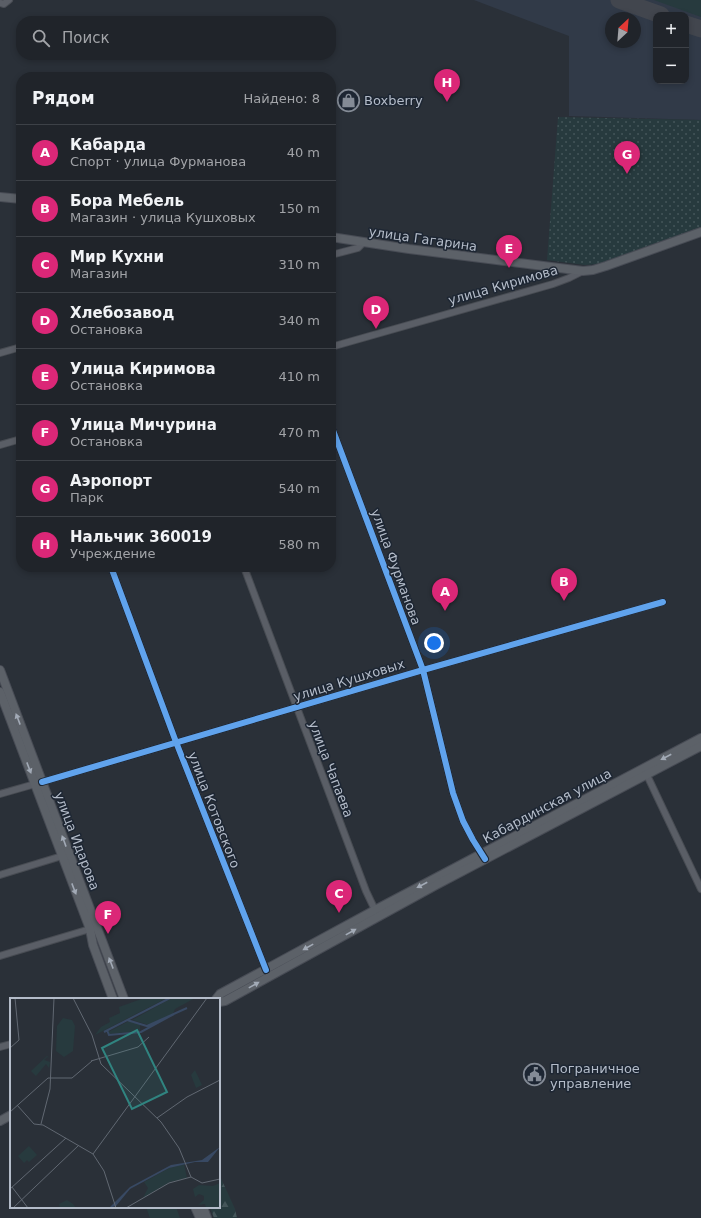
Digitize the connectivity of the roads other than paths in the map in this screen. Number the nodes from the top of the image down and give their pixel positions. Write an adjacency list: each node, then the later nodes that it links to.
1 (9, 0): 2 (street)
2 (0, 3)
3 (0, 197): 4 (main road)
4 (16, 199)
5 (701, 232): 9 (main road, улица Киримова)
6 (336, 238): 7 (main road, улица Гагарина)
7 (363, 243): 8 (street); 9 (main road, улица Гагарина)
8 (336, 254)
9 (582, 271): 10 (street, улица Киримова)
10 (336, 347)
11 (16, 348): 12 (street)
12 (0, 353)
13 (336, 438): 20 (street, улица Фурманова)
14 (16, 440): 15 (street)
15 (0, 445)
16 (113, 572): 24 (street, улица Котовского)
17 (246, 572): 22 (street, улица Чапаева)
18 (663, 602): 20 (street, улица Кушховых)
19 (0, 670): 27 (main road, улица Идарова, one-way to 19)
20 (423, 670): 22 (street, улица Кушховых); 30 (street, улица Фурманова)
21 (0, 692): 27 (main road, улица Идарова, one-way to 27)
22 (296, 708): 24 (street, улица Кушховых); 33 (street, улица Чапаева)
23 (701, 738): 26 (main road, Кабардинская улица, one-way to 26)
24 (176, 742): 27 (street, улица Кушховых); 36 (street, улица Котовского)
25 (701, 746): 26 (main road, Кабардинская улица)
26 (646, 771): 30 (main road, Кабардинская улица); 32 (street)
27 (39, 783): 28 (street, улица Кушховых); 29 (main road, улица Идарова); 38 (main road, улица Идарова, one-way to 27)
28 (0, 794)
29 (62, 856): 31 (street); 34 (main road, улица Идарова, one-way to 34)
30 (483, 856): 33 (main road, Кабардинская улица, one-way to 33); 40 (main road, Кабардинская улица, one-way to 30)
31 (0, 875)
32 (701, 889)
33 (375, 910): 36 (main road, Кабардинская улица, one-way to 36)
34 (90, 929): 35 (street); 37 (main road, улица Идарова)
35 (0, 956)
36 (266, 970): 39 (main road, Кабардинская улица)
37 (113, 998)
38 (124, 998)
39 (217, 998)
40 (220, 1002)
41 (10, 1044): 42 (street)
42 (0, 1047)
43 (10, 1116): 44 (main road)
44 (0, 1121)
45 (196, 1208): 47 (main road)
46 (203, 1208): 48 (main road)
47 (200, 1218)
48 (207, 1218)

